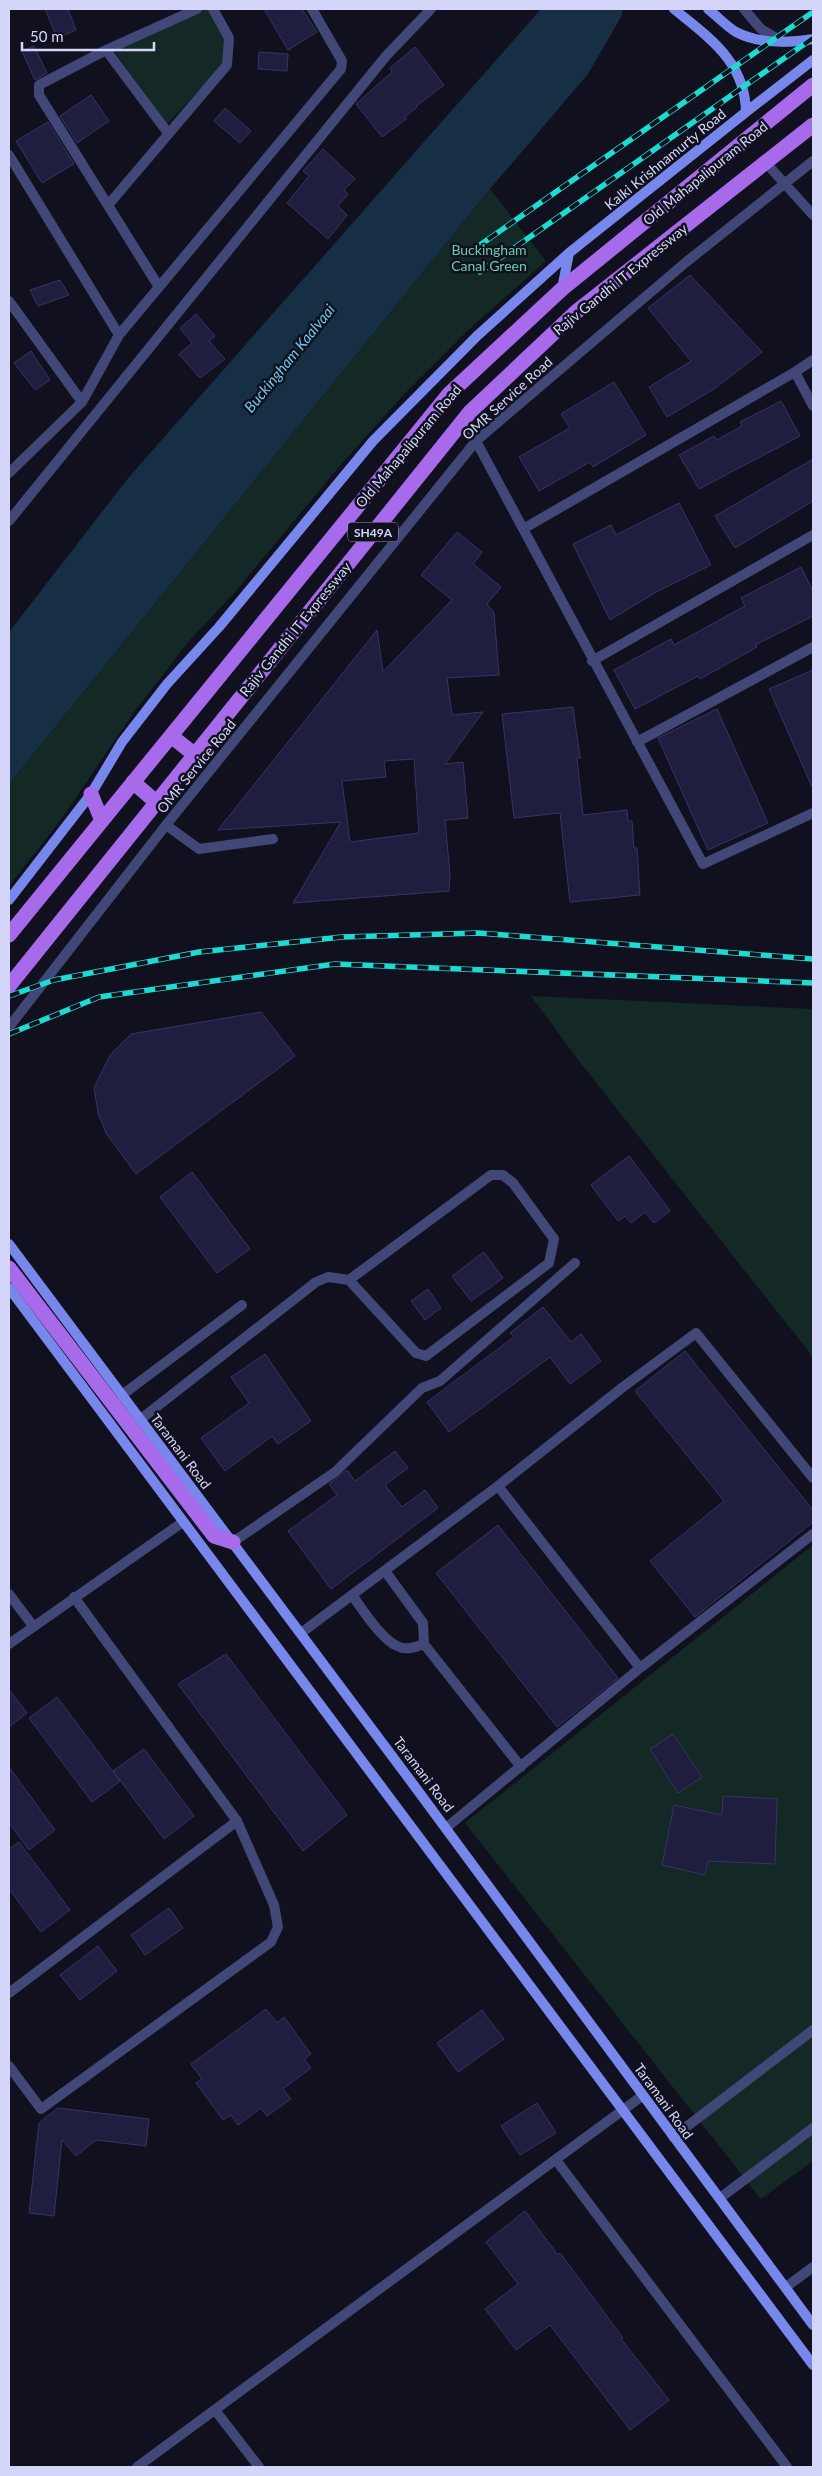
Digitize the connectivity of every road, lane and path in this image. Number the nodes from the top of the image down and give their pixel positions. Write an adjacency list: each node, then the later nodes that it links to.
1 (197, 9): 10 (street)
2 (213, 9): 15 (street)
3 (312, 9): 23 (street)
4 (431, 9): 34 (street)
5 (674, 9): 13 (street, Kalki Krishnamurty Road)
6 (708, 9): 9 (street)
7 (744, 9): 9 (street)
8 (813, 39): 9 (street)
9 (782, 42)
10 (106, 50): 15 (street); 20 (street)
11 (813, 60): 13 (street)
12 (813, 85): 24 (main road, Old Mahapalipuram Road / SH49A)
13 (746, 112): 22 (street, Kalki Krishnamurty Road)
14 (813, 125): 18 (main road, Rajiv Gandhi IT Expressway / SH49A)
15 (168, 133): 20 (street)
16 (9, 154): 26 (street)
17 (813, 161): 19 (street, OMR Service Road)
18 (766, 163): 19 (street); 31 (main road, Rajiv Gandhi IT Expressway / SH49A)
19 (785, 183): 21 (street); 32 (street, OMR Service Road)
20 (108, 204): 23 (street)
21 (813, 215)
22 (569, 253): 24 (street); 43 (street, Kalki Krishnamurty Road)
23 (159, 287): 26 (street)
24 (562, 289): 39 (main road, Old Mahapalipuram Road / SH49A)
25 (9, 301): 29 (street)
26 (119, 335): 29 (street)
27 (813, 360): 28 (street)
28 (796, 372): 30 (street); 35 (street)
29 (82, 402): 33 (street)
30 (813, 406)
31 (462, 422): 32 (street); 41 (main road, Rajiv Gandhi IT Expressway / SH49A)
32 (476, 441): 35 (street); 47 (street, OMR Service Road)
33 (9, 473)
34 (9, 522)
35 (523, 529): 38 (street)
36 (813, 535): 38 (street)
37 (813, 647): 40 (street)
38 (592, 661): 40 (street)
39 (170, 736): 41 (main road); 42 (main road, Old Mahapalipuram Road / SH49A)
40 (637, 742): 45 (street)
41 (194, 754): 44 (main road, Rajiv Gandhi IT Expressway / SH49A)
42 (133, 782): 44 (main road); 46 (main road, Old Mahapalipuram Road / SH49A)
43 (91, 794): 46 (main road); 49 (street, Kalki Krishnamurty Road)
44 (156, 802): 51 (main road, Rajiv Gandhi IT Expressway / SH49A)
45 (813, 813)
46 (102, 822): 50 (main road, Old Mahapalipuram Road)
47 (166, 825): 48 (street); 52 (street, OMR Service Road)
48 (273, 839)
49 (9, 900)
50 (9, 935)
51 (9, 986)
52 (9, 1027)
53 (9, 1244): 59 (street, Taramani Road)
54 (575, 1263): 65 (street)
55 (9, 1268): 65 (main road)
56 (349, 1280): 56 (street); 60 (street)
57 (9, 1288): 63 (street)
58 (242, 1305): 59 (street)
59 (122, 1395): 60 (street, Taramani Road)
60 (141, 1420): 65 (street, Taramani Road)
61 (813, 1478): 62 (street)
62 (498, 1486): 66 (street); 74 (street)
63 (183, 1522): 69 (street); 82 (street)
64 (813, 1534): 74 (street)
65 (233, 1542): 71 (street, Taramani Road)
66 (385, 1571): 68 (street); 73 (street)
67 (9, 1594): 70 (street)
68 (352, 1595): 71 (street); 73 (street)
69 (74, 1597): 70 (street); 76 (street)
70 (33, 1626): 72 (street)
71 (301, 1633): 77 (street, Taramani Road)
72 (9, 1644)
73 (424, 1644): 75 (street)
74 (640, 1668): 75 (street)
75 (521, 1767): 77 (street)
76 (237, 1821): 78 (street); 80 (street)
77 (447, 1827): 81 (street, Taramani Road)
78 (9, 1993)
79 (813, 2030): 84 (street)
80 (9, 2066)
81 (642, 2096): 82 (street); 84 (street, Taramani Road)
82 (622, 2110): 85 (street); 90 (street)
83 (813, 2128): 86 (street)
84 (673, 2137): 86 (street, Taramani Road)
85 (556, 2160): 91 (street); 94 (street)
86 (720, 2198): 88 (street, Taramani Road)
87 (813, 2267): 88 (street)
88 (786, 2287): 89 (street, Taramani Road)
89 (813, 2324)
90 (813, 2366)
91 (215, 2410): 92 (street); 93 (street)
92 (137, 2467)
93 (260, 2467)
94 (787, 2467)

